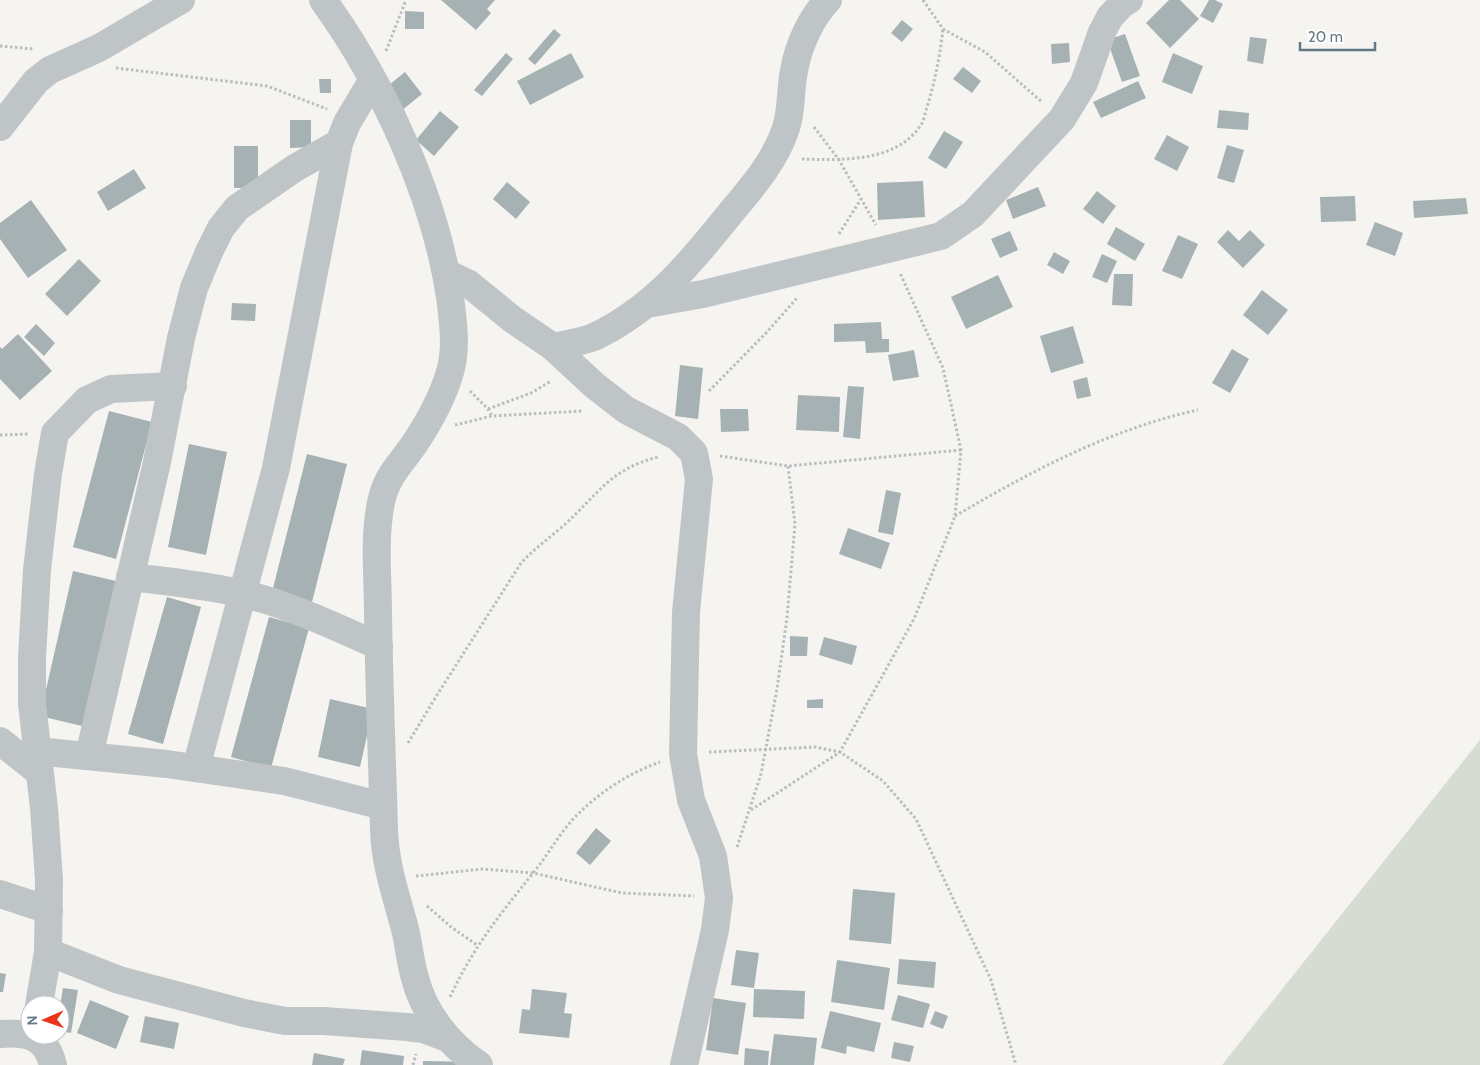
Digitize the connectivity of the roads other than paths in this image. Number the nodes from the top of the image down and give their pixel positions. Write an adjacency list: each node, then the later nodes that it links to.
1 (181, 0): 7 (street)
2 (323, 0): 5 (street)
3 (828, 0): 10 (street)
4 (1129, 0): 10 (street)
5 (340, 12): 6 (street)
6 (372, 81): 8 (street); 9 (street)
7 (0, 127)
8 (343, 133): 12 (street); 14 (street)
9 (446, 273): 11 (street); 15 (street)
10 (647, 304): 11 (street)
11 (563, 356): 31 (street)
12 (173, 386): 13 (street); 18 (street)
13 (130, 576): 14 (street); 17 (street)
14 (241, 593): 15 (street); 19 (street)
15 (379, 646): 20 (street)
16 (0, 741): 18 (street)
17 (89, 756): 18 (street); 19 (street)
18 (38, 761): 22 (street)
19 (196, 768): 20 (street)
20 (383, 806): 25 (street)
21 (0, 894): 22 (street)
22 (49, 910): 23 (street)
23 (48, 952): 24 (street); 25 (street)
24 (41, 995)
25 (442, 1031): 30 (street)
26 (0, 1034): 27 (street)
27 (20, 1034)
28 (45, 1045): 29 (street)
29 (53, 1065)
30 (479, 1065)
31 (684, 1065)

